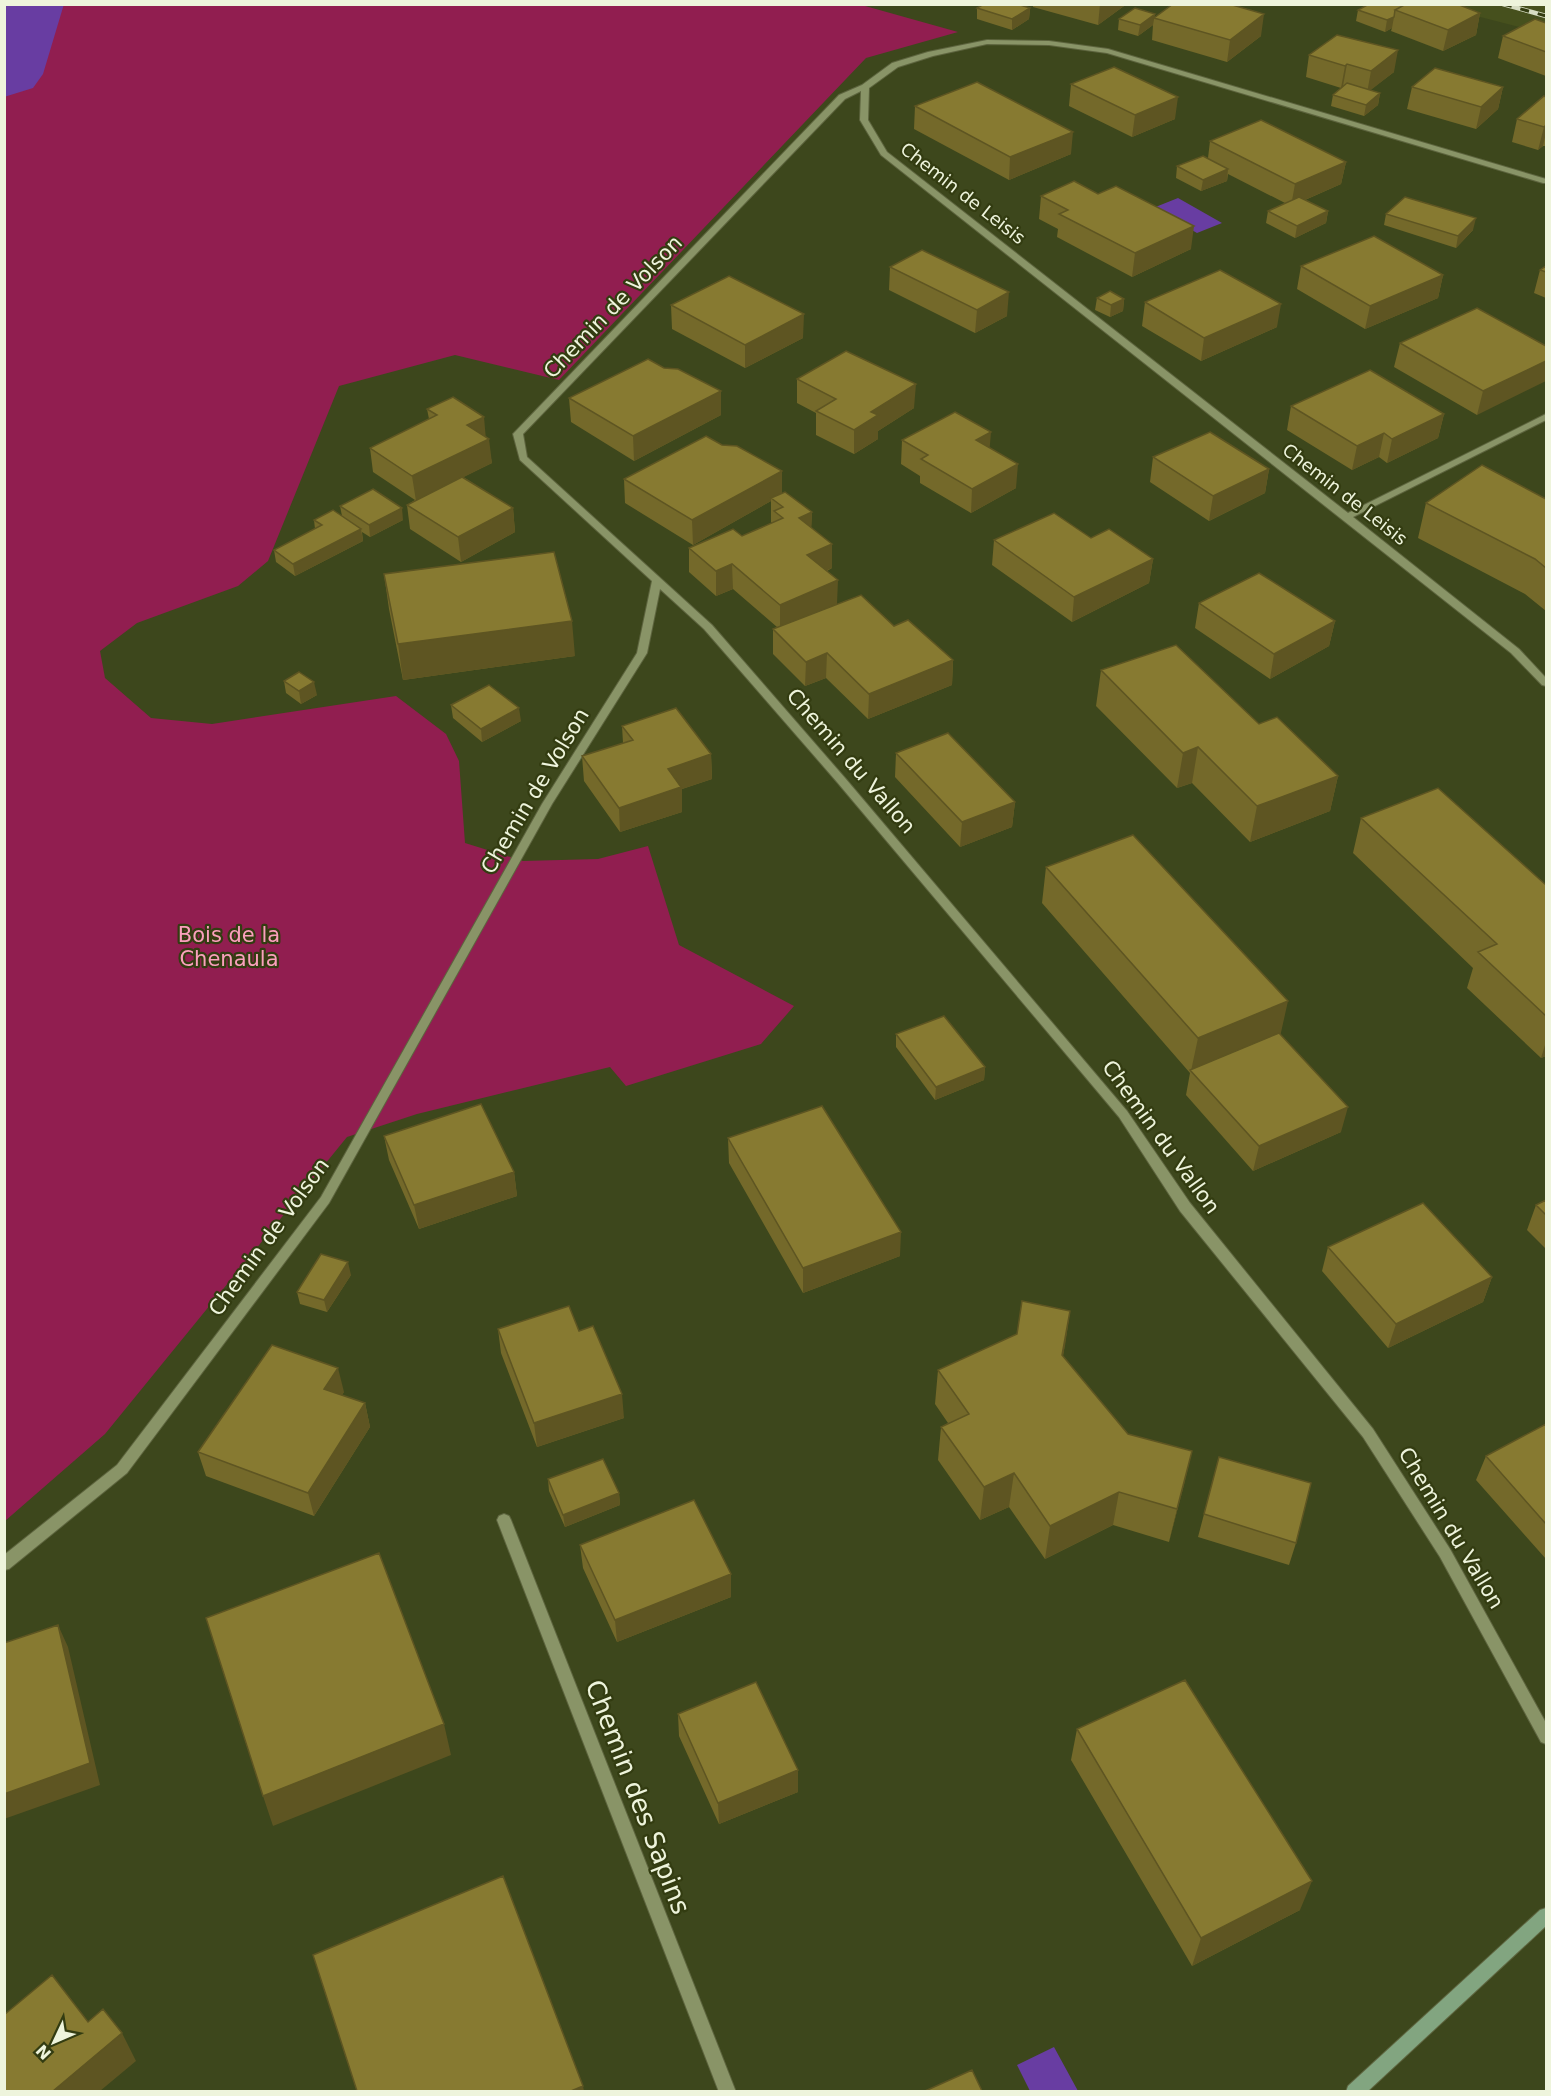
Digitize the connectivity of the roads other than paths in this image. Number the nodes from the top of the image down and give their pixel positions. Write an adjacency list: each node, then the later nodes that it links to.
1 (865, 87): 2 (street); 4 (street, Chemin de Leisis); 5 (street, Chemin de Volson)
2 (1546, 181)
3 (1546, 417): 4 (street)
4 (1347, 517): 6 (street, Chemin de Leisis)
5 (657, 580): 8 (street, Chemin de Volson); 9 (street, Chemin du Vallon)
6 (1546, 683)
7 (504, 1520): 11 (street, Chemin des Sapins)
8 (4, 1564)
9 (1546, 1737)
10 (1546, 1916): 12 (street)
11 (728, 2091)
12 (1354, 2091)

